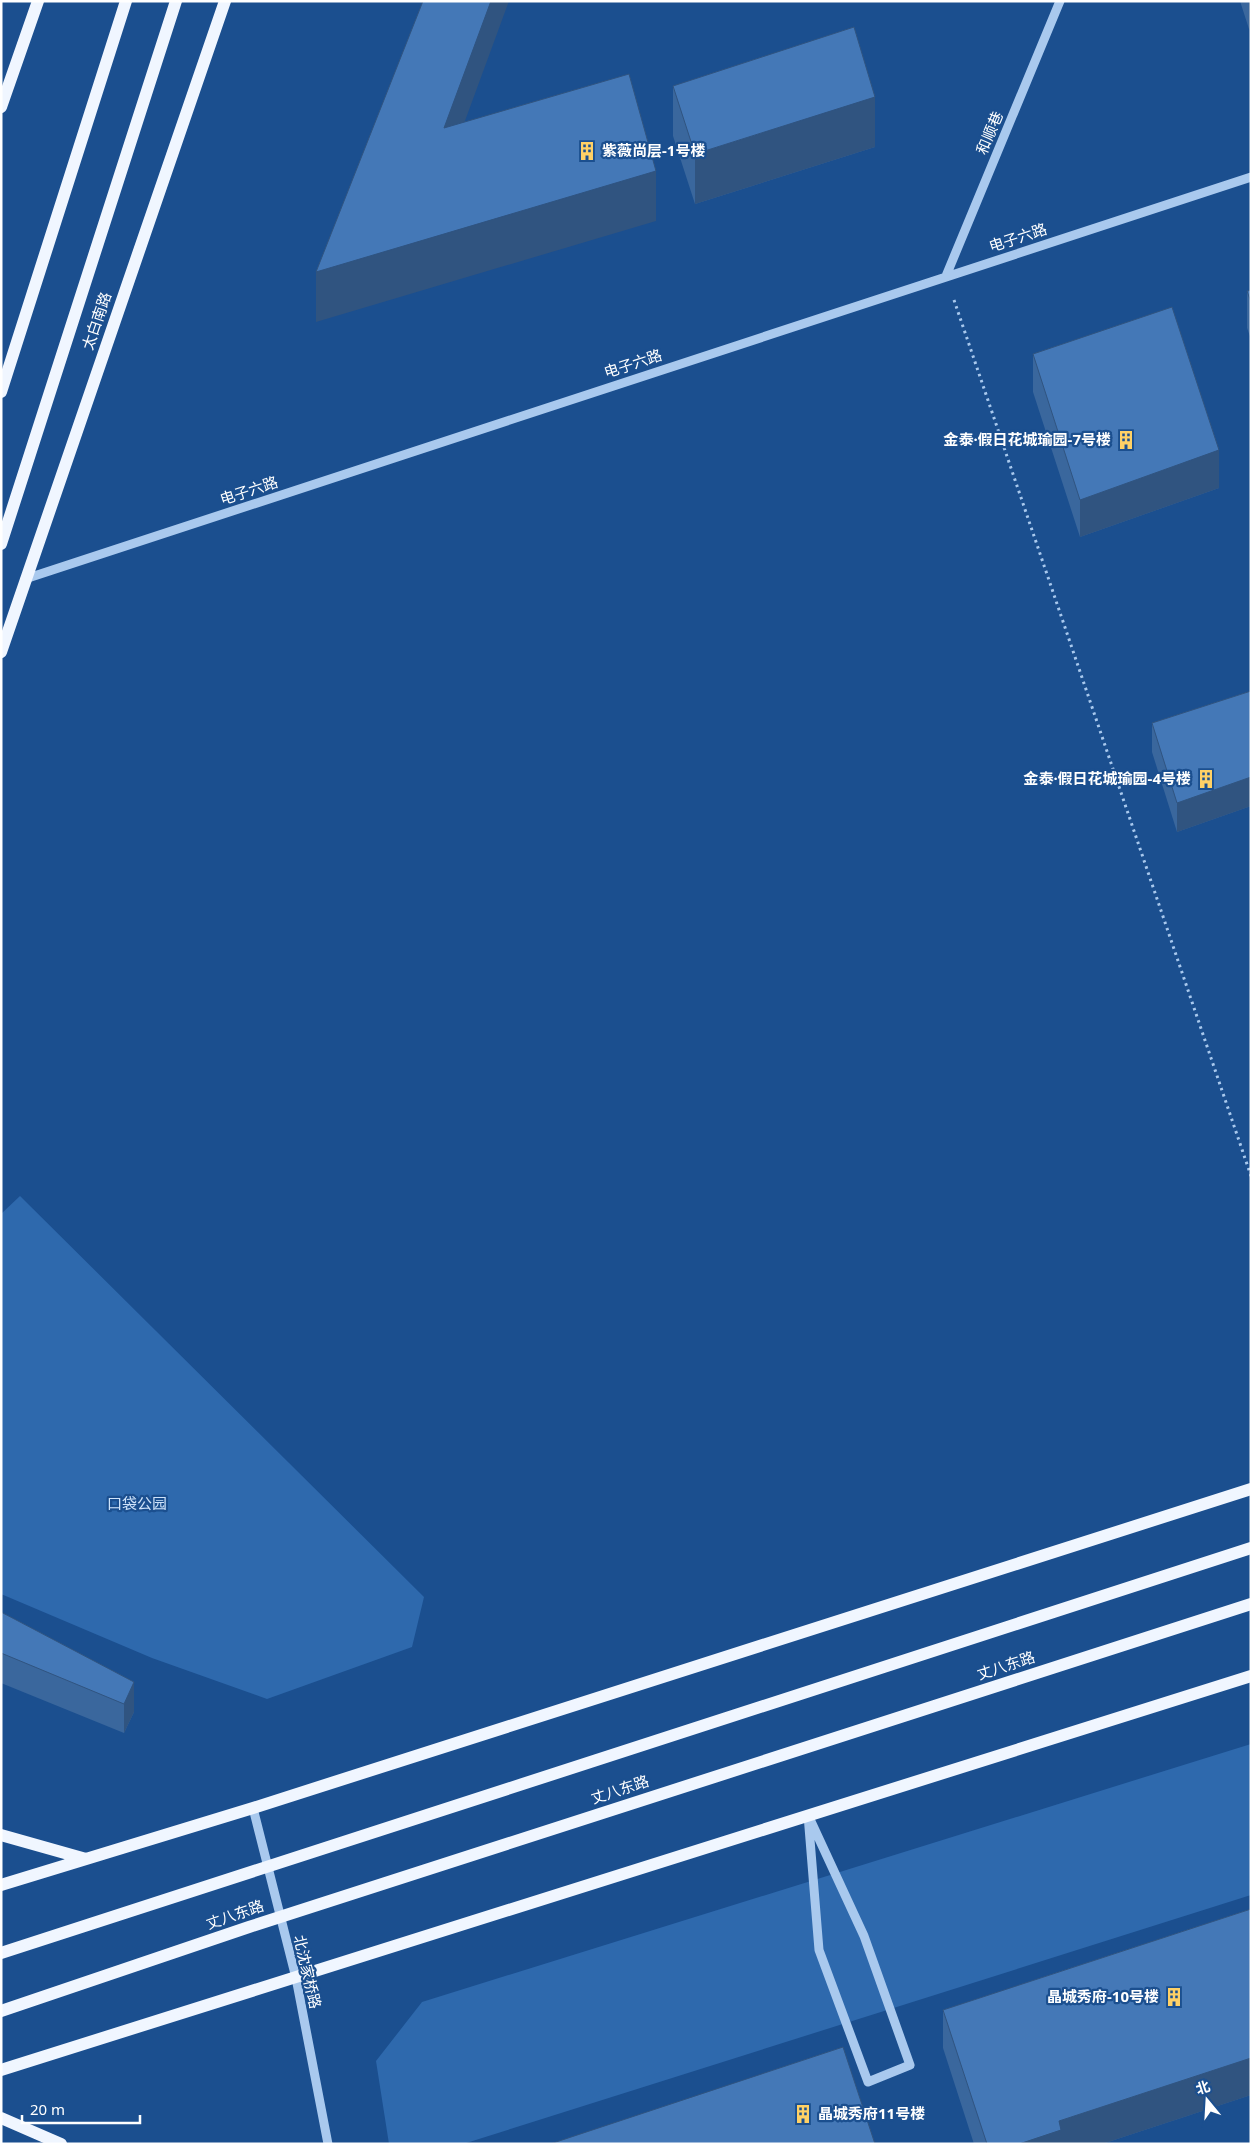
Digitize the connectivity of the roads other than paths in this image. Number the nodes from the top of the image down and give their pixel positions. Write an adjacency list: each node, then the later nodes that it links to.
1 (38, 1): 6 (main road)
2 (126, 1): 9 (main road)
3 (176, 1): 10 (main road, 太白南路)
4 (225, 1): 11 (main road, 太白南路)
5 (1060, 1): 8 (street, 和顺巷)
6 (1, 107)
7 (1251, 177): 8 (street, 电子六路)
8 (946, 276): 11 (street, 电子六路)
9 (1, 392)
10 (1, 544)
11 (25, 579): 12 (main road, 太白南路)
12 (1, 652)
13 (1251, 1489): 17 (main road)
14 (1251, 1548): 22 (main road, bridge)
15 (1251, 1604): 24 (main road, 丈八东路, bridge)
16 (1251, 1676): 18 (main road)
17 (253, 1808): 20 (main road); 23 (street, 北沈家桥路)
18 (808, 1815): 18 (street); 23 (main road)
19 (1, 1835): 20 (main road)
20 (86, 1859): 21 (main road)
21 (1, 1886)
22 (1, 1954)
23 (296, 1978): 25 (main road); 28 (street, 北沈家桥路)
24 (1, 2011)
25 (1, 2070)
26 (1, 2118): 27 (main road)
27 (61, 2144)
28 (328, 2144)

